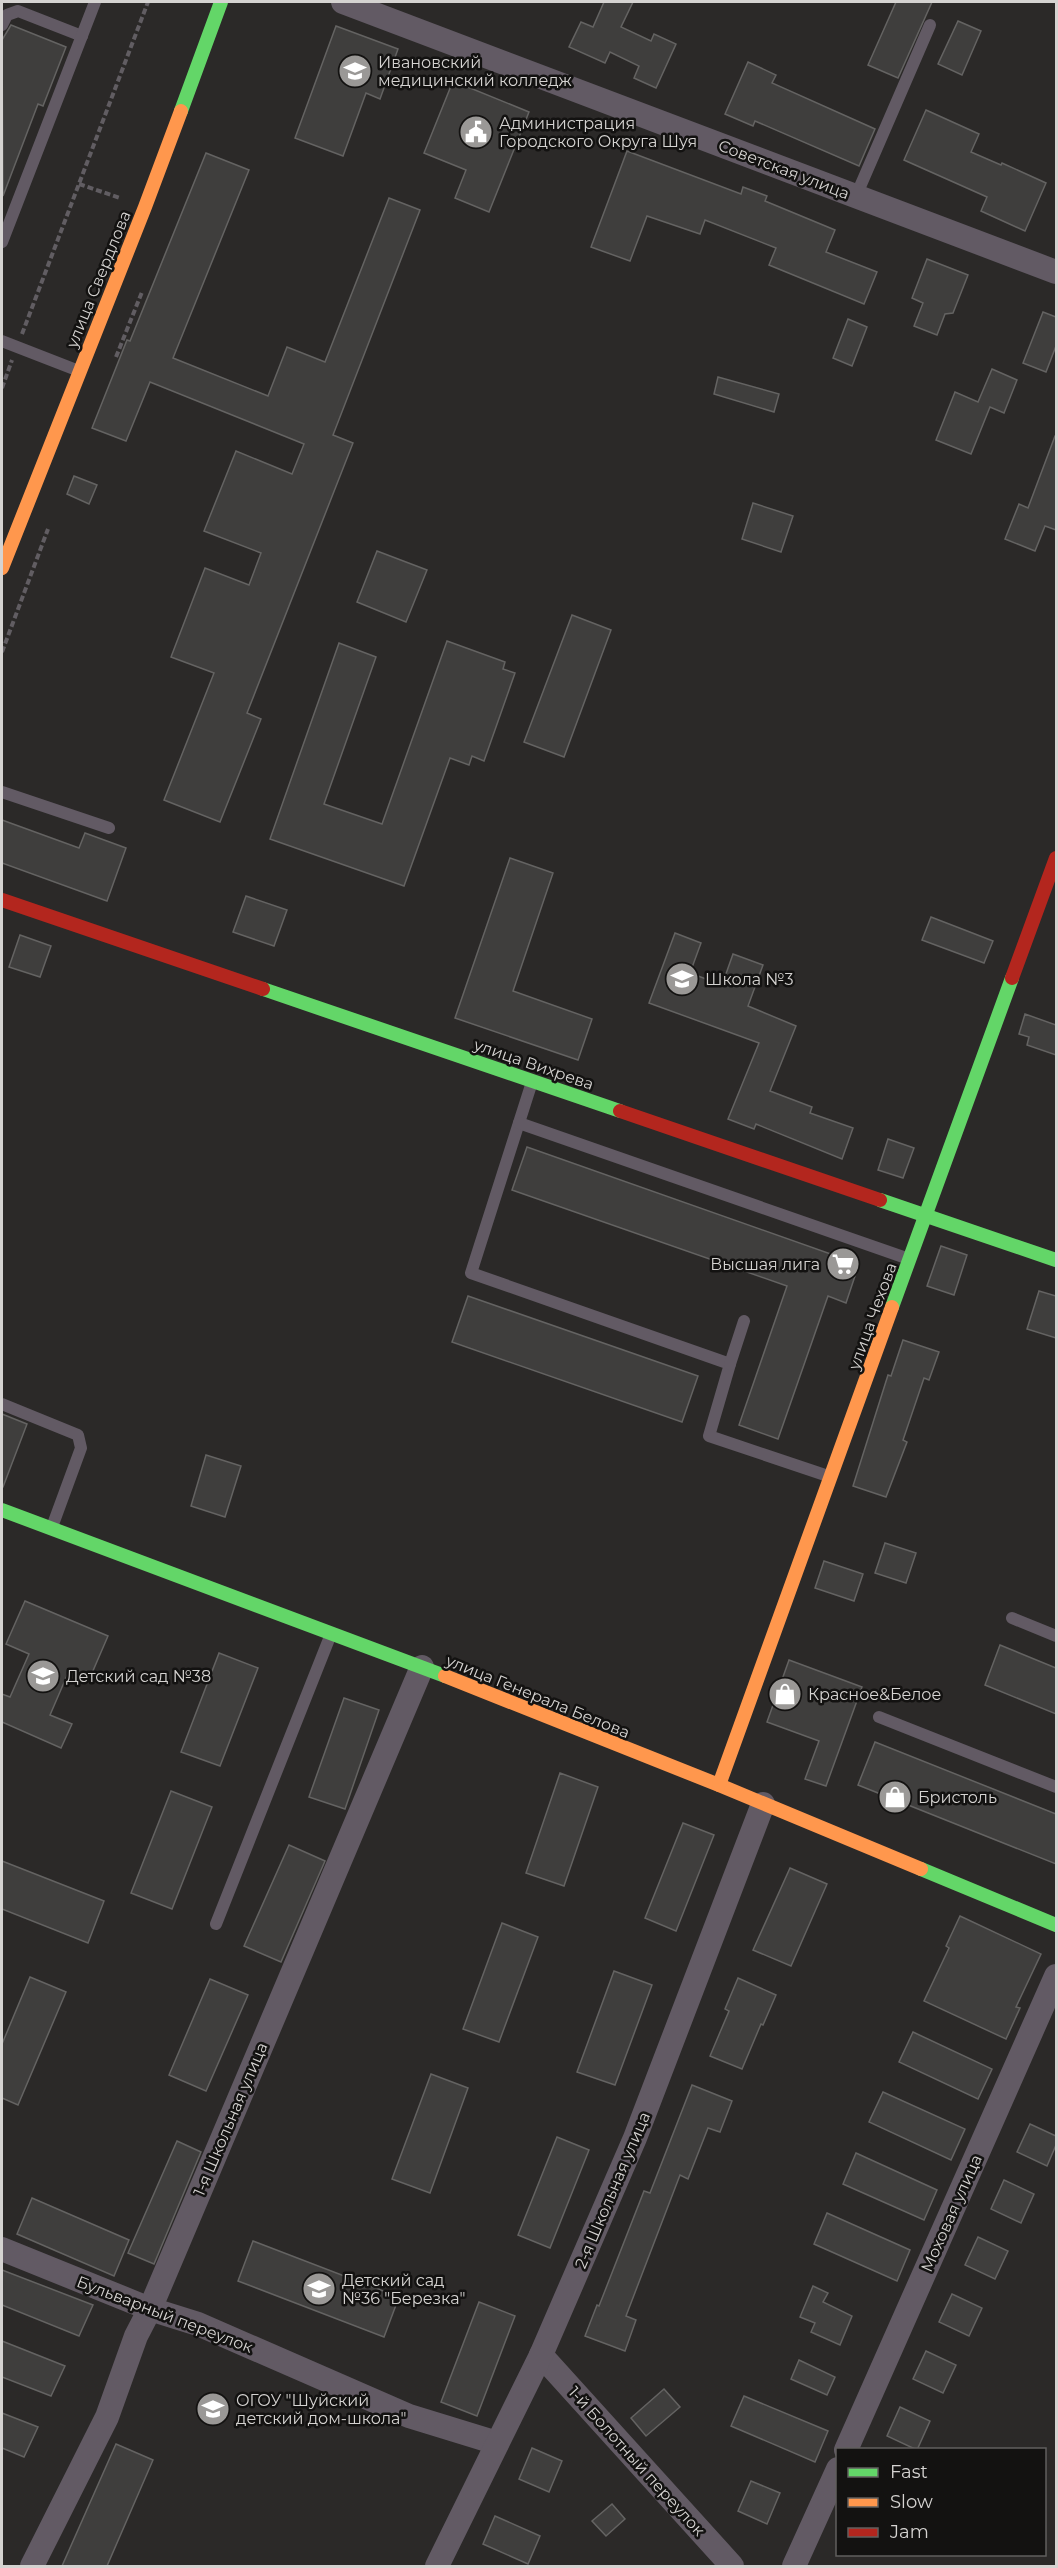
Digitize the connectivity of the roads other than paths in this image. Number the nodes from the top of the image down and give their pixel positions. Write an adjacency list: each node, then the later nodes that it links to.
1 (95, 2): 6 (lane)
2 (221, 2): 11 (street, улица Свердлова)
3 (343, 2): 7 (street, Советская улица)
4 (2, 25): 6 (lane)
5 (930, 25): 7 (lane)
6 (82, 36): 8 (lane)
7 (856, 196): 9 (street, Советская улица)
8 (2, 242)
9 (1056, 272)
10 (2, 341): 11 (lane)
11 (79, 372): 12 (street, улица Свердлова)
12 (2, 568)
13 (2, 792): 14 (lane)
14 (109, 828)
15 (1056, 858): 19 (street, улица Чехова)
16 (2, 900): 17 (street, улица Вихрева)
17 (532, 1081): 18 (lane); 19 (street, улица Вихрева)
18 (519, 1123): 20 (lane); 23 (lane)
19 (926, 1215): 20 (street, улица Чехова); 21 (street, улица Вихрева)
20 (910, 1260): 25 (street, улица Чехова)
21 (1056, 1260)
22 (744, 1321): 23 (lane)
23 (730, 1364): 25 (lane)
24 (2, 1404): 27 (lane)
25 (831, 1477): 33 (street, улица Чехова)
26 (2, 1510): 27 (street, улица Генерала Белова)
27 (52, 1528): 29 (street, улица Генерала Белова)
28 (1012, 1618): 30 (lane)
29 (331, 1633): 31 (street, улица Генерала Белова); 36 (lane)
30 (1056, 1636)
31 (422, 1667): 33 (street, улица Генерала Белова); 40 (street, 1-я Школьная улица)
32 (879, 1717): 34 (lane)
33 (719, 1785): 35 (street, улица Генерала Белова)
34 (1056, 1787)
35 (763, 1804): 37 (street, улица Генерала Белова); 41 (street, 2-я Школьная улица)
36 (216, 1924)
37 (1056, 1925)
38 (1056, 1976): 43 (street, Моховая улица)
39 (2, 2250): 40 (street, Бульварный переулок)
40 (150, 2309): 42 (street, Бульварный переулок); 45 (street, 1-я Школьная улица)
41 (541, 2355): 42 (street, 2-я Школьная улица); 47 (street, 1-й Болотный переулок)
42 (497, 2444): 46 (street, 2-я Школьная улица)
43 (847, 2448)
44 (836, 2471): 48 (street)
45 (32, 2566)
46 (437, 2566)
47 (732, 2566)
48 (794, 2566)

